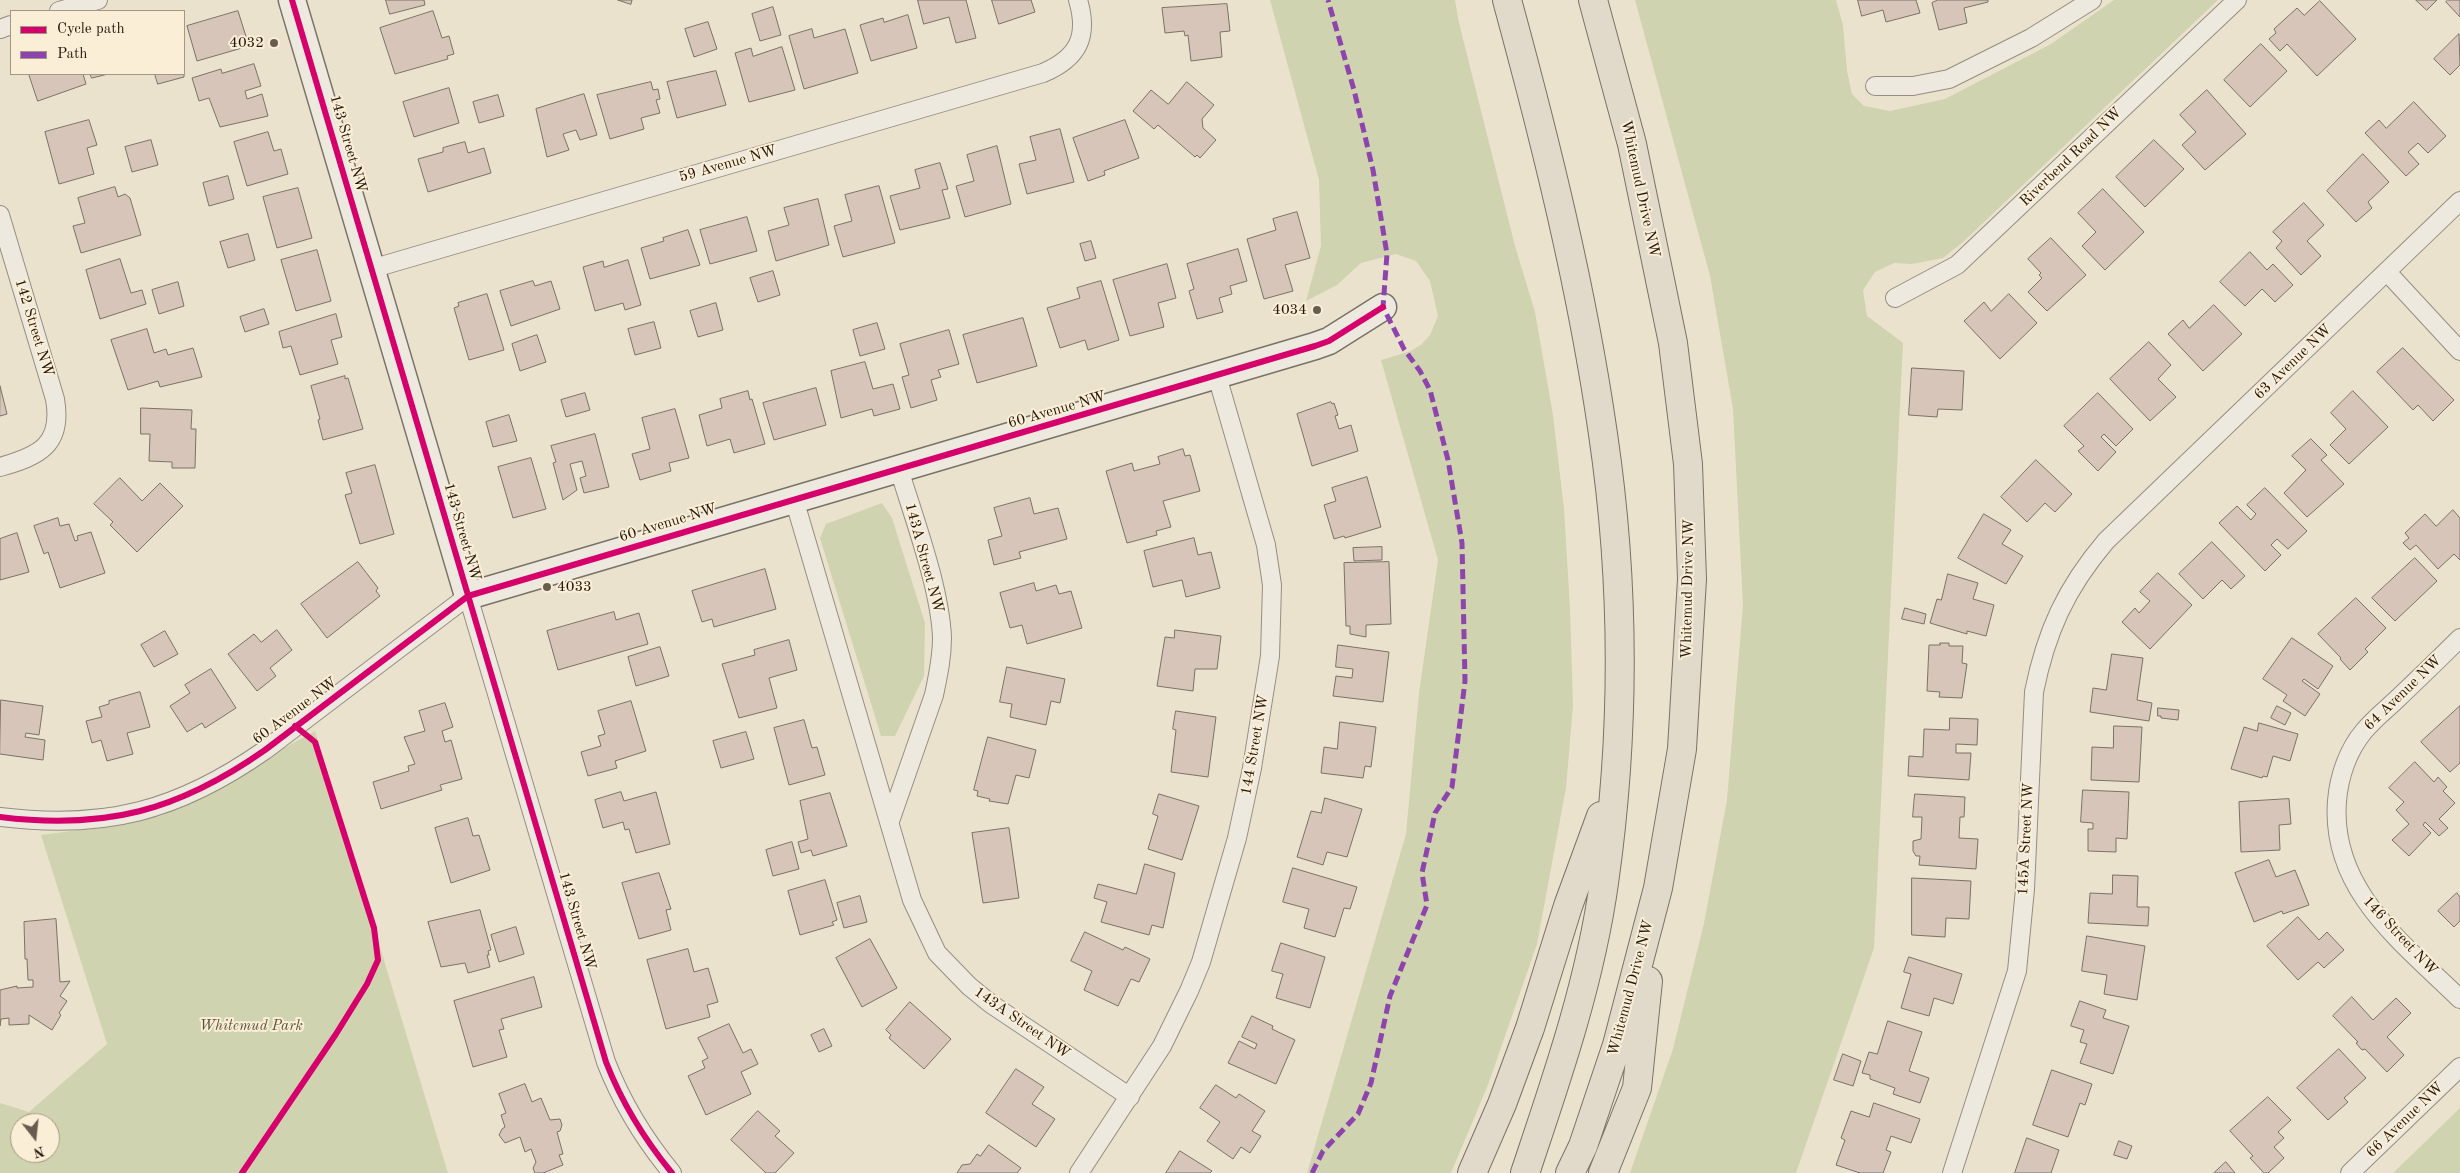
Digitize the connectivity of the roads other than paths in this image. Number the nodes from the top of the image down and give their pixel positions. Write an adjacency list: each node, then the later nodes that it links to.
1 (98, 0): 8 (street)
2 (292, 0): 12 (street, 143 Street NW)
3 (1078, 0): 12 (street, 59 Avenue NW)
4 (1507, 0): 25 (highway)
5 (1593, 0): 28 (highway, Whitemud Drive NW)
6 (2092, 0): 9 (street)
7 (2236, 0): 14 (street, Riverbend Road NW)
8 (63, 10)
9 (1875, 86)
10 (2460, 201): 13 (street, 63 Avenue NW)
11 (0, 215): 18 (street, 142 Street NW)
12 (372, 269): 22 (street, 143 Street NW)
13 (2387, 272): 16 (street); 21 (street, 63 Avenue NW)
14 (1895, 298)
15 (1383, 307): 17 (street, 60 Avenue NW)
16 (2460, 351)
17 (1217, 376): 19 (street, 60 Avenue NW); 31 (street, 144 Street NW)
18 (0, 468)
19 (899, 469): 20 (street, 60 Avenue NW); 27 (street, 143A Street NW)
20 (794, 499): 22 (street, 60 Avenue NW); 27 (street, 143A Street NW)
21 (2126, 522): 38 (street, 145A Street NW)
22 (468, 596): 26 (street, 60 Avenue NW); 32 (street, 143 Street NW)
23 (2460, 638): 24 (street, 64 Avenue NW)
24 (2351, 752): 29 (street, 146 Street NW)
25 (1617, 775): 34 (highway); 35 (highway)
26 (0, 817)
27 (890, 821): 31 (street, 143A Street NW)
28 (1658, 888): 36 (highway, Whitemud Drive NW); 37 (highway)
29 (2460, 1000)
30 (2460, 1067): 39 (street, 66 Avenue NW)
31 (1130, 1097): 33 (street)
32 (672, 1173)
33 (1079, 1173)
34 (1472, 1173)
35 (1525, 1173)
36 (1570, 1173)
37 (1603, 1173)
38 (1952, 1173)
39 (2350, 1173)

